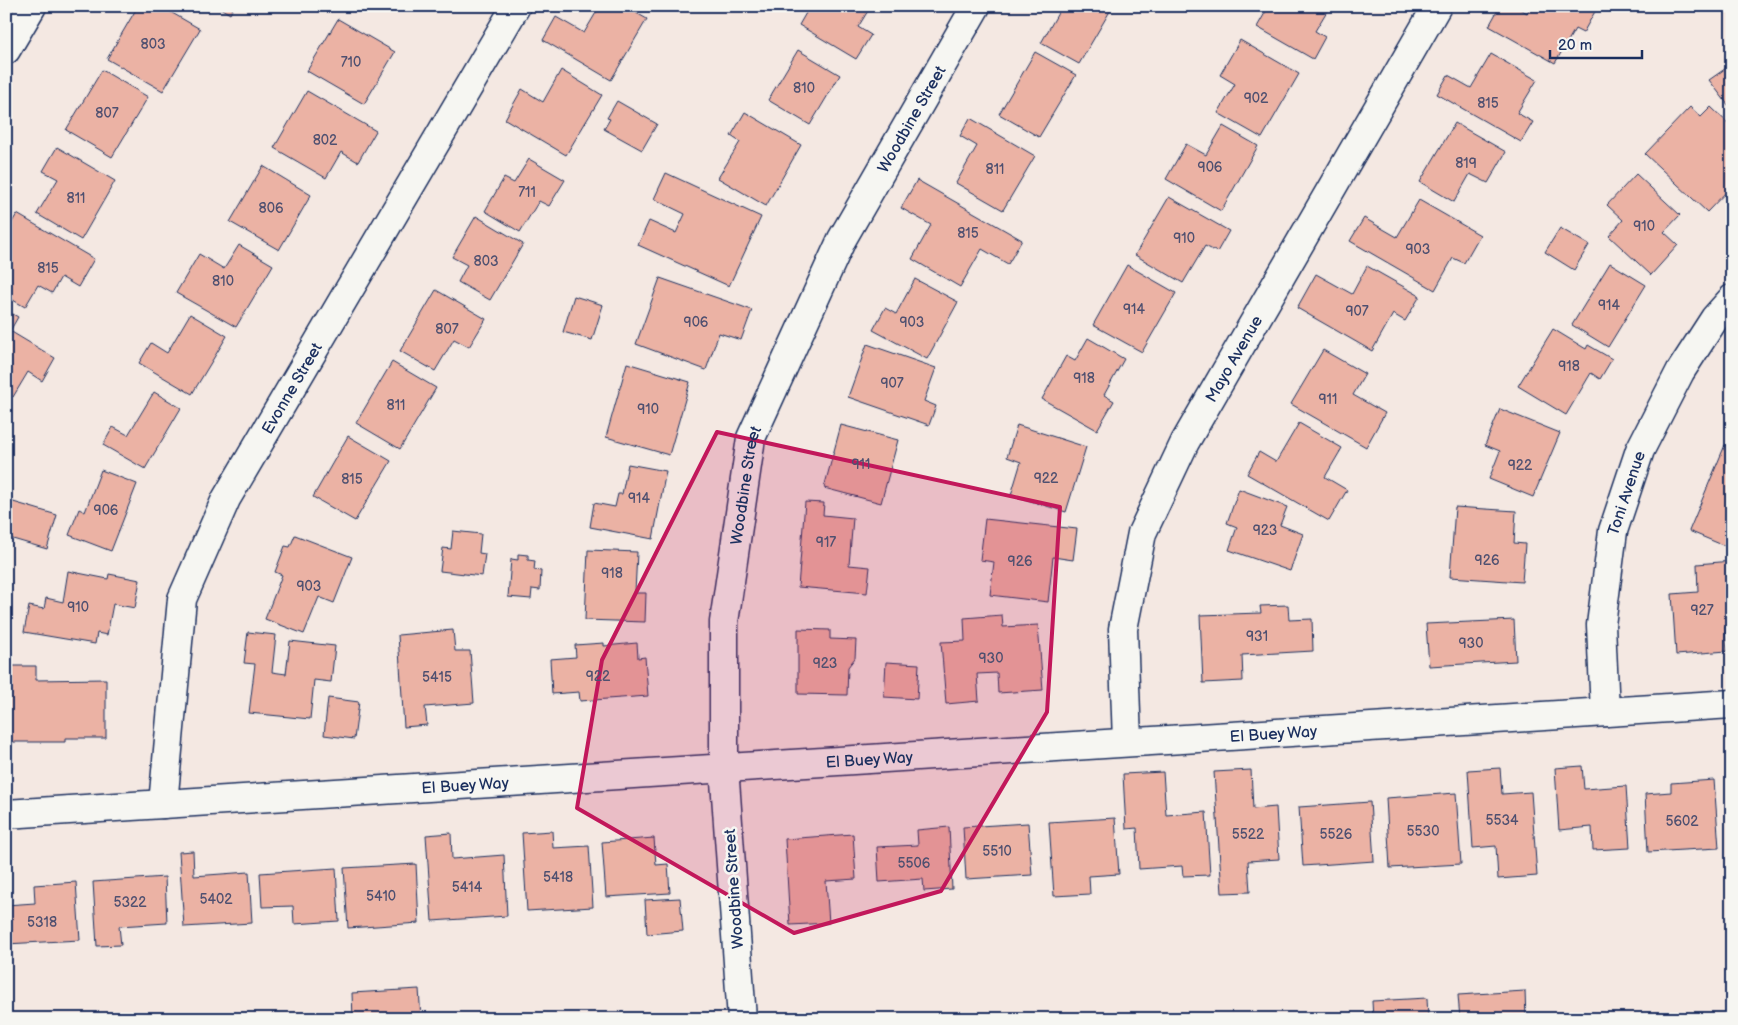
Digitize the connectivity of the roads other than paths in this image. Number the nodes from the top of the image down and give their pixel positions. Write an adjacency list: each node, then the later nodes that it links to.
1 (32, 6): 5 (street)
2 (516, 6): 11 (street, Evonne Street)
3 (976, 6): 10 (street, Woodbine Street)
4 (1437, 6): 9 (street, Mayo Avenue)
5 (6, 50)
6 (1732, 299): 8 (street, Toni Avenue)
7 (1732, 704): 8 (street, El Buey Way)
8 (1605, 712): 9 (street, El Buey Way)
9 (1127, 742): 10 (street, El Buey Way)
10 (724, 768): 11 (street, El Buey Way); 13 (street, Woodbine Street)
11 (162, 804): 12 (street, El Buey Way)
12 (6, 814)
13 (742, 1019)

